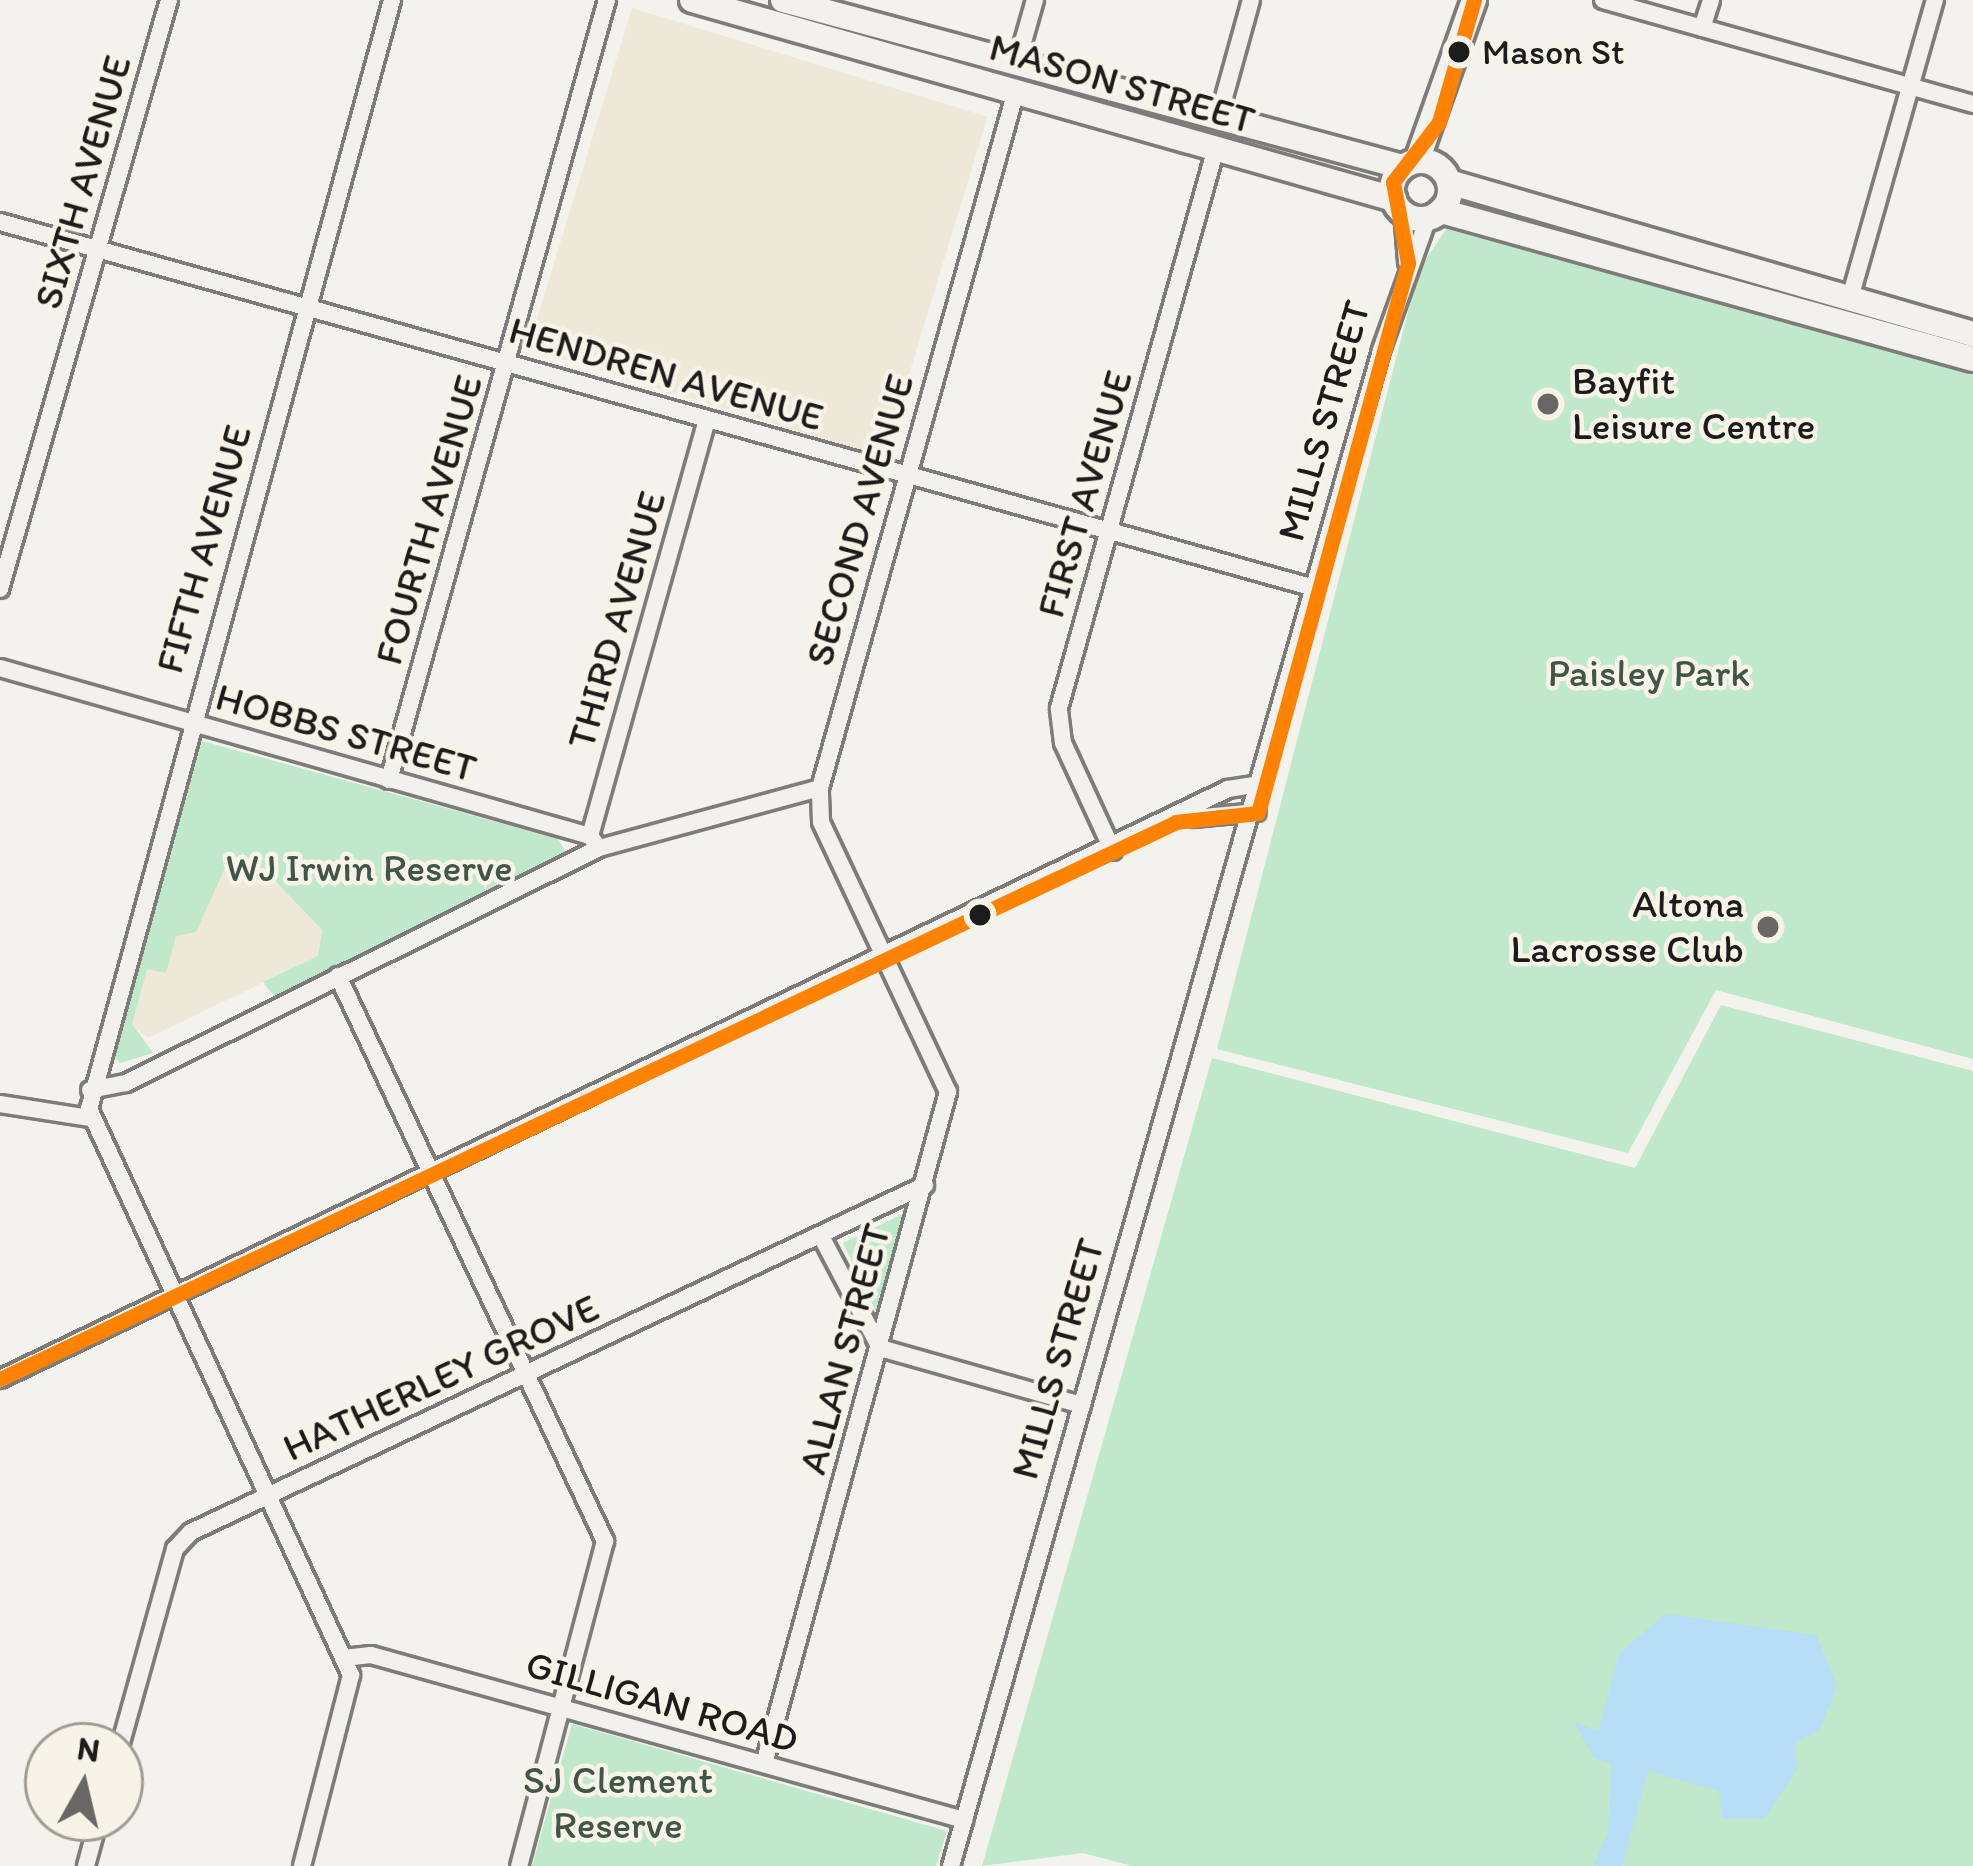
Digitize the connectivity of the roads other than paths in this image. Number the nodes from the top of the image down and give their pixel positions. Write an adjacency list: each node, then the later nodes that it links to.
1 (169, 0): 23 (street, SIXTH AVENUE)
2 (392, 0): 26 (street, FIFTH AVENUE)
3 (608, 0): 29 (street, FOURTH AVENUE)
4 (692, 0): 16 (street, MASON STREET)
5 (782, 0): 12 (street, MASON STREET)
6 (1035, 0): 14 (street)
7 (1251, 0): 18 (street)
8 (1474, 0): 20 (street)
9 (1603, 0): 13 (street)
10 (1711, 0): 13 (street)
11 (1935, 0): 15 (street)
12 (816, 4): 14 (street, MASON STREET)
13 (1702, 28): 15 (street)
14 (1017, 63): 16 (street); 18 (street, MASON STREET)
15 (1911, 86): 17 (street); 25 (street)
16 (1016, 91): 19 (street, MASON STREET); 31 (street, SECOND AVENUE)
17 (1973, 104)
18 (1217, 118): 20 (street, MASON STREET)
19 (1216, 148): 21 (street, MASON STREET); 32 (street, FIRST AVENUE)
20 (1427, 170): 21 (street); 21 (street); 24 (street, MASON STREET)
21 (1417, 210): 24 (street, MASON STREET); 33 (street, MILLS STREET)
22 (0, 223): 23 (street, HENDREN AVENUE)
23 (98, 250): 26 (street, HENDREN AVENUE); 34 (street, SIXTH AVENUE)
24 (1739, 282): 25 (street, MASON STREET); 28 (street, MASON STREET)
25 (1850, 298): 27 (street, MASON STREET)
26 (306, 309): 29 (street, HENDREN AVENUE); 36 (street, FIFTH AVENUE)
27 (1973, 334)
28 (1973, 359)
29 (507, 364): 30 (street, HENDREN AVENUE); 37 (street, FOURTH AVENUE)
30 (707, 420): 31 (street, HENDREN AVENUE); 42 (street, THIRD AVENUE)
31 (906, 476): 32 (street, HENDREN AVENUE); 39 (street, SECOND AVENUE)
32 (1108, 532): 33 (street, HENDREN AVENUE); 43 (street, FIRST AVENUE)
33 (1314, 588): 38 (street, MILLS STREET)
34 (0, 589)
35 (0, 668): 36 (street, HOBBS STREET)
36 (190, 723): 37 (street, HOBBS STREET); 46 (street, FIFTH AVENUE)
37 (389, 780): 42 (street, HOBBS STREET)
38 (1261, 784): 40 (street, MILLS STREET); 41 (street)
39 (820, 788): 42 (street); 44 (street, SECOND AVENUE)
40 (1253, 812): 41 (street); 56 (street, MILLS STREET)
41 (1176, 822): 43 (street)
42 (594, 842): 45 (street)
43 (1113, 851): 44 (street)
44 (886, 959): 49 (street); 50 (street, ALLAN STREET)
45 (338, 976): 46 (street); 49 (street)
46 (90, 1090): 48 (street, FIFTH AVENUE)
47 (0, 1104): 48 (street)
48 (89, 1118): 52 (street)
49 (432, 1175): 52 (street); 54 (street)
50 (925, 1185): 51 (street, HATHERLEY GROVE); 53 (street, ALLAN STREET)
51 (821, 1235): 53 (street); 54 (street, HATHERLEY GROVE)
52 (174, 1298): 55 (street); 57 (street)
53 (880, 1348): 56 (street); 61 (street, ALLAN STREET)
54 (526, 1374): 57 (street, HATHERLEY GROVE); 59 (street)
55 (0, 1379)
56 (1082, 1405): 62 (street, MILLS STREET)
57 (267, 1497): 58 (street); 60 (street, HATHERLEY GROVE)
58 (343, 1658): 59 (street, GILLIGAN ROAD); 63 (street)
59 (562, 1708): 61 (street, GILLIGAN ROAD); 64 (street)
60 (126, 1722)
61 (764, 1764): 62 (street, GILLIGAN ROAD)
62 (964, 1820): 65 (street, MILLS STREET)
63 (302, 1866)
64 (519, 1866)
65 (951, 1866)

